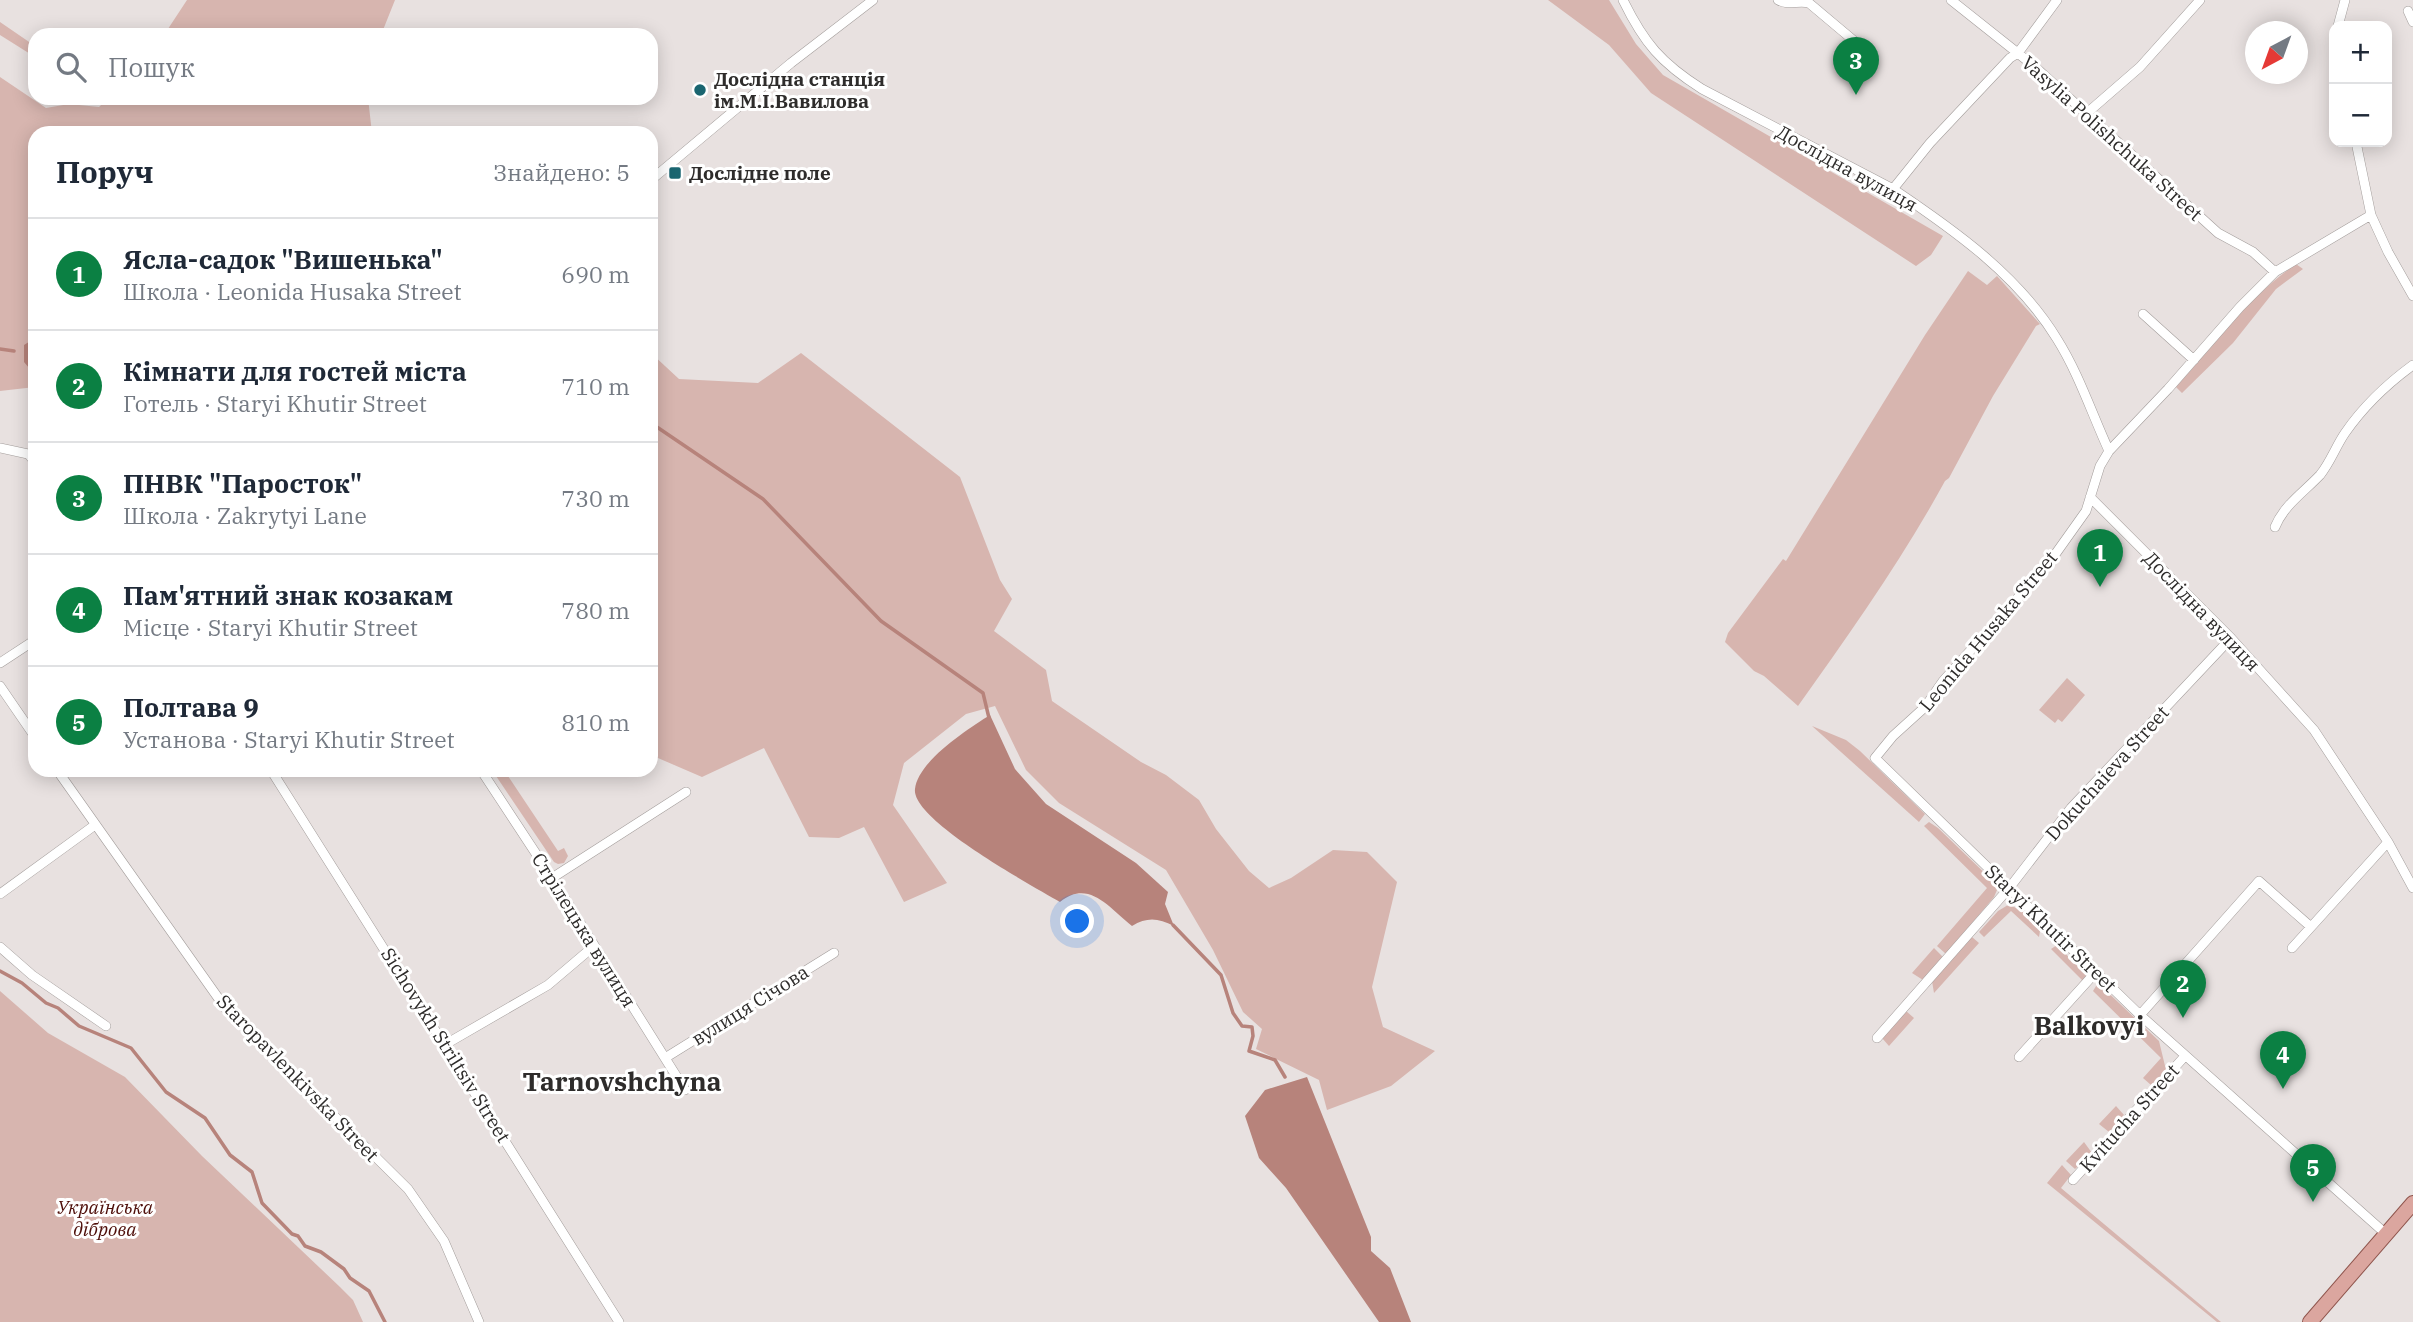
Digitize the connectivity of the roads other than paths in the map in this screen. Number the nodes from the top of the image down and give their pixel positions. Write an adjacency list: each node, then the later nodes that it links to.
1 (873, 0): 15 (street)
2 (1623, 0): 16 (street, Дослідна вулиця)
3 (1778, 0): 11 (street)
4 (1951, 0): 12 (street, Vasylia Polishchuka Street)
5 (2056, 0): 12 (street)
6 (2200, 0): 13 (street)
7 (2345, 0): 9 (street)
8 (2408, 11): 10 (street)
9 (2339, 21)
10 (2413, 22)
11 (1859, 46)
12 (2018, 53): 13 (street, Vasylia Polishchuka Street); 16 (street)
13 (2087, 113): 18 (street, Vasylia Polishchuka Street)
14 (2357, 147): 17 (street)
15 (658, 174)
16 (1893, 189): 24 (street, Дослідна вулиця)
17 (2371, 215): 18 (street); 19 (street)
18 (2275, 272): 21 (street)
19 (2413, 296)
20 (2143, 314): 21 (street)
21 (2194, 360): 24 (street)
22 (2413, 365): 27 (street)
23 (0, 448): 25 (street)
24 (2109, 451): 26 (street)
25 (28, 454)
26 (2090, 497): 28 (street, Дослідна вулиця); 33 (street, Leonida Husaka Street)
27 (2275, 527)
28 (2231, 638): 39 (street, Дослідна вулиця); 41 (street, Dokuchaieva Street)
29 (28, 645): 30 (street)
30 (0, 663)
31 (0, 686): 32 (street)
32 (28, 727)
33 (1875, 758): 41 (street, Staryi Khutir Street)
34 (62, 777): 38 (street, Staropavlenkivska Street)
35 (275, 777): 53 (street, Sichovykh Striltsiv Street)
36 (486, 777): 40 (street, Стрілецька вулиця)
37 (686, 792): 40 (street)
38 (95, 825): 43 (street); 61 (street, Staropavlenkivska Street)
39 (2388, 842): 42 (street, Дослідна вулиця); 44 (street)
40 (552, 878): 45 (street, Стрілецька вулиця)
41 (2010, 887): 49 (street, Staryi Khutir Street); 52 (street, Dokuchaieva Street)
42 (2413, 888)
43 (0, 894)
44 (2311, 927): 47 (street); 50 (street)
45 (594, 946): 53 (street); 56 (street, Стрілецька вулиця)
46 (0, 947): 51 (street)
47 (2292, 948)
48 (834, 953): 56 (street, вулиця Січова)
49 (2095, 973): 50 (street, Staryi Khutir Street); 55 (street)
50 (2140, 1015): 54 (street, Staryi Khutir Street)
51 (106, 1026)
52 (1877, 1038)
53 (446, 1044): 62 (street, Sichovykh Striltsiv Street)
54 (2185, 1056): 58 (street, Kvitucha Street); 60 (street, Staryi Khutir Street)
55 (2019, 1057)
56 (665, 1058): 57 (street, Стрілецька вулиця)
57 (685, 1090)
58 (2073, 1180)
59 (2413, 1203): 60 (main road)
60 (2386, 1234): 63 (main road)
61 (479, 1322)
62 (619, 1322)
63 (2310, 1322)

